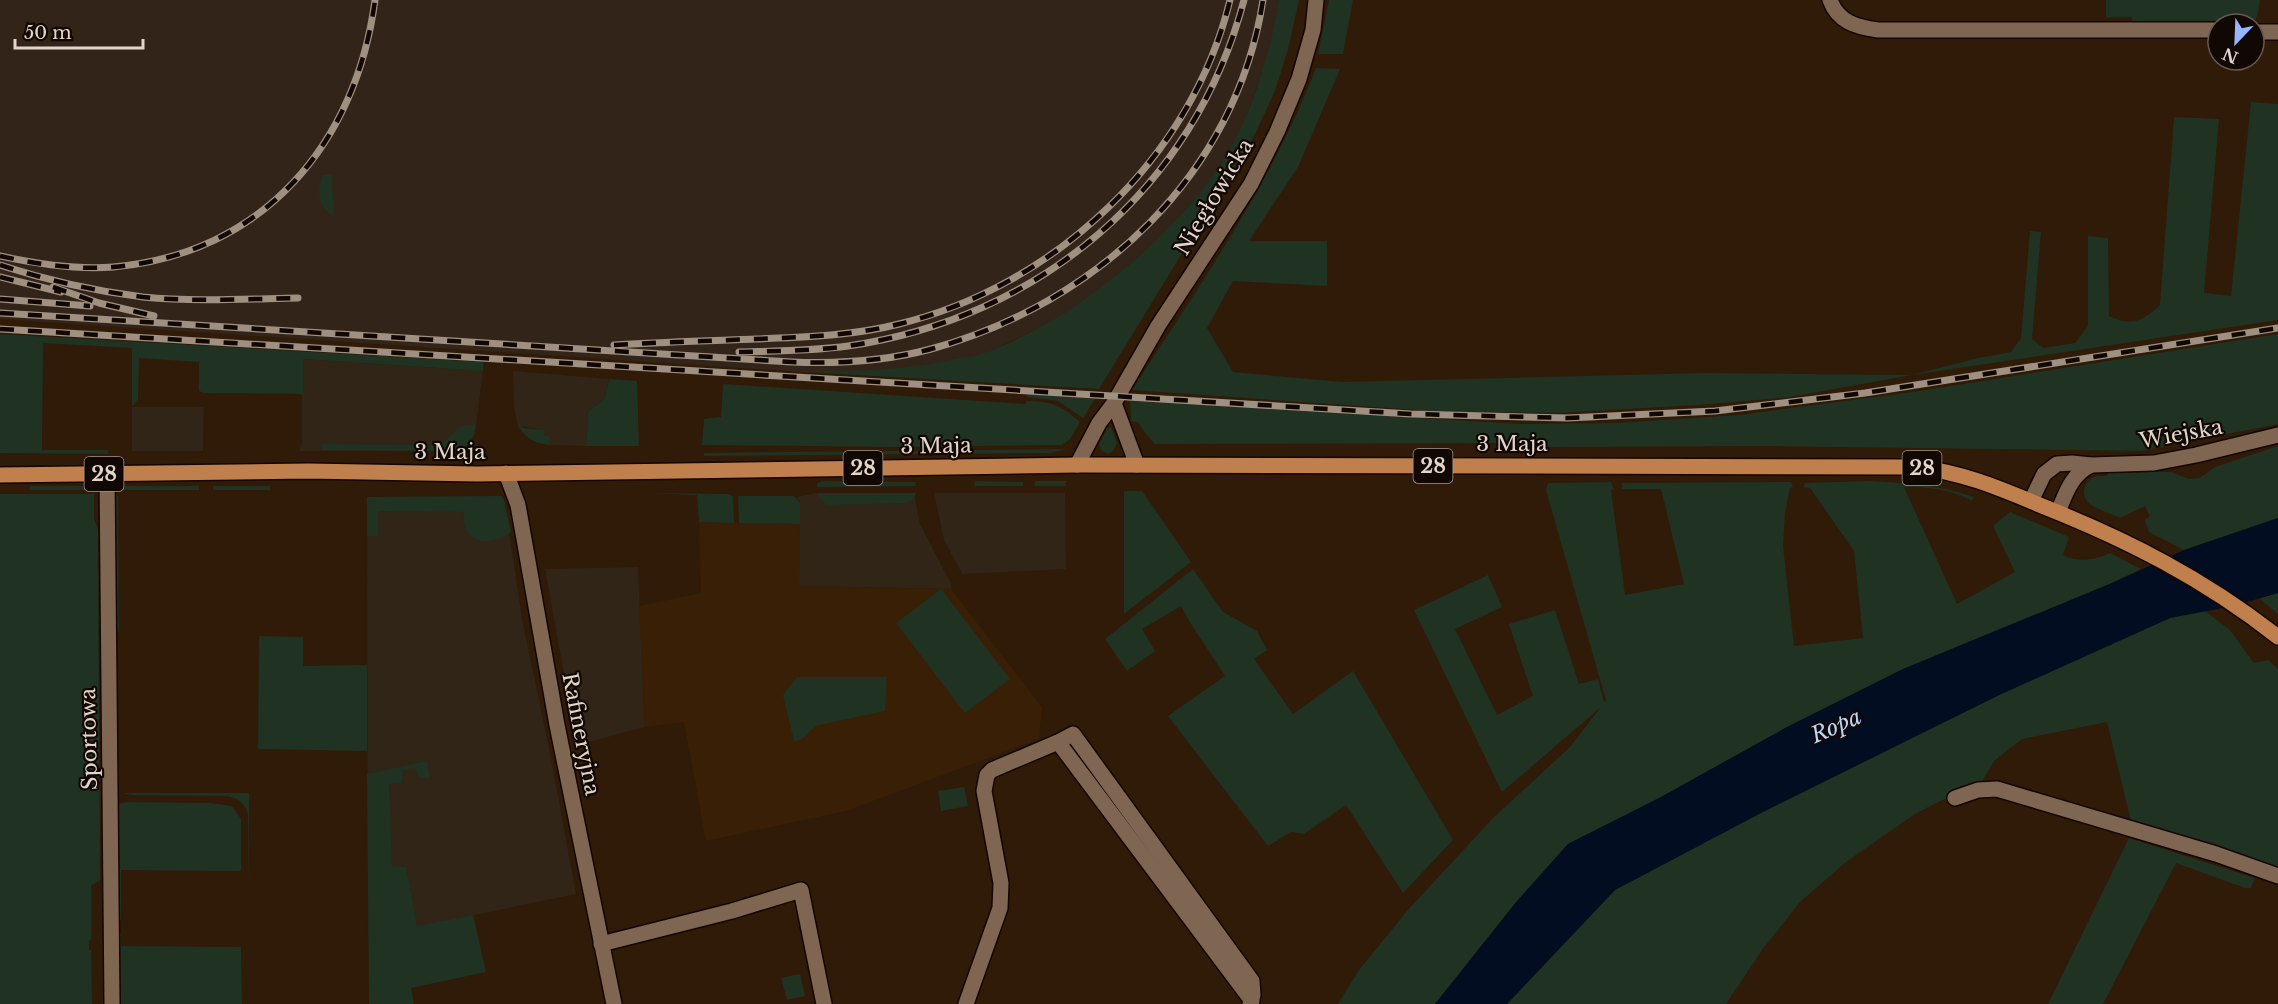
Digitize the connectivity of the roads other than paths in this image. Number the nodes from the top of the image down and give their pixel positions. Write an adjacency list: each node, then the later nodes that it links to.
1 (1316, 0): 4 (street, Niegłowicka)
2 (1830, 0): 3 (street)
3 (2206, 30)
4 (1114, 403): 6 (street, Niegłowicka); 7 (street)
5 (2278, 435): 8 (street, Wiejska)
6 (1077, 465): 7 (main road, 3 Maja / 28); 9 (main road, 3 Maja / 28)
7 (1137, 465): 12 (main road, 3 Maja / 28)
8 (2091, 465): 12 (street, Wiejska); 13 (street)
9 (506, 473): 10 (main road, 3 Maja / 28); 17 (street, Rafineryjna)
10 (107, 474): 11 (main road, 3 Maja / 28); 19 (street, Sportowa)
11 (0, 475)
12 (2031, 501): 13 (main road, 28)
13 (2058, 512): 14 (main road, 28)
14 (2278, 636)
15 (1955, 798): 16 (street)
16 (2278, 876)
17 (601, 944): 20 (street, Rafineryjna); 21 (street)
18 (1251, 1002): 22 (street)
19 (112, 1004)
20 (614, 1004)
21 (824, 1004)
22 (966, 1004)

